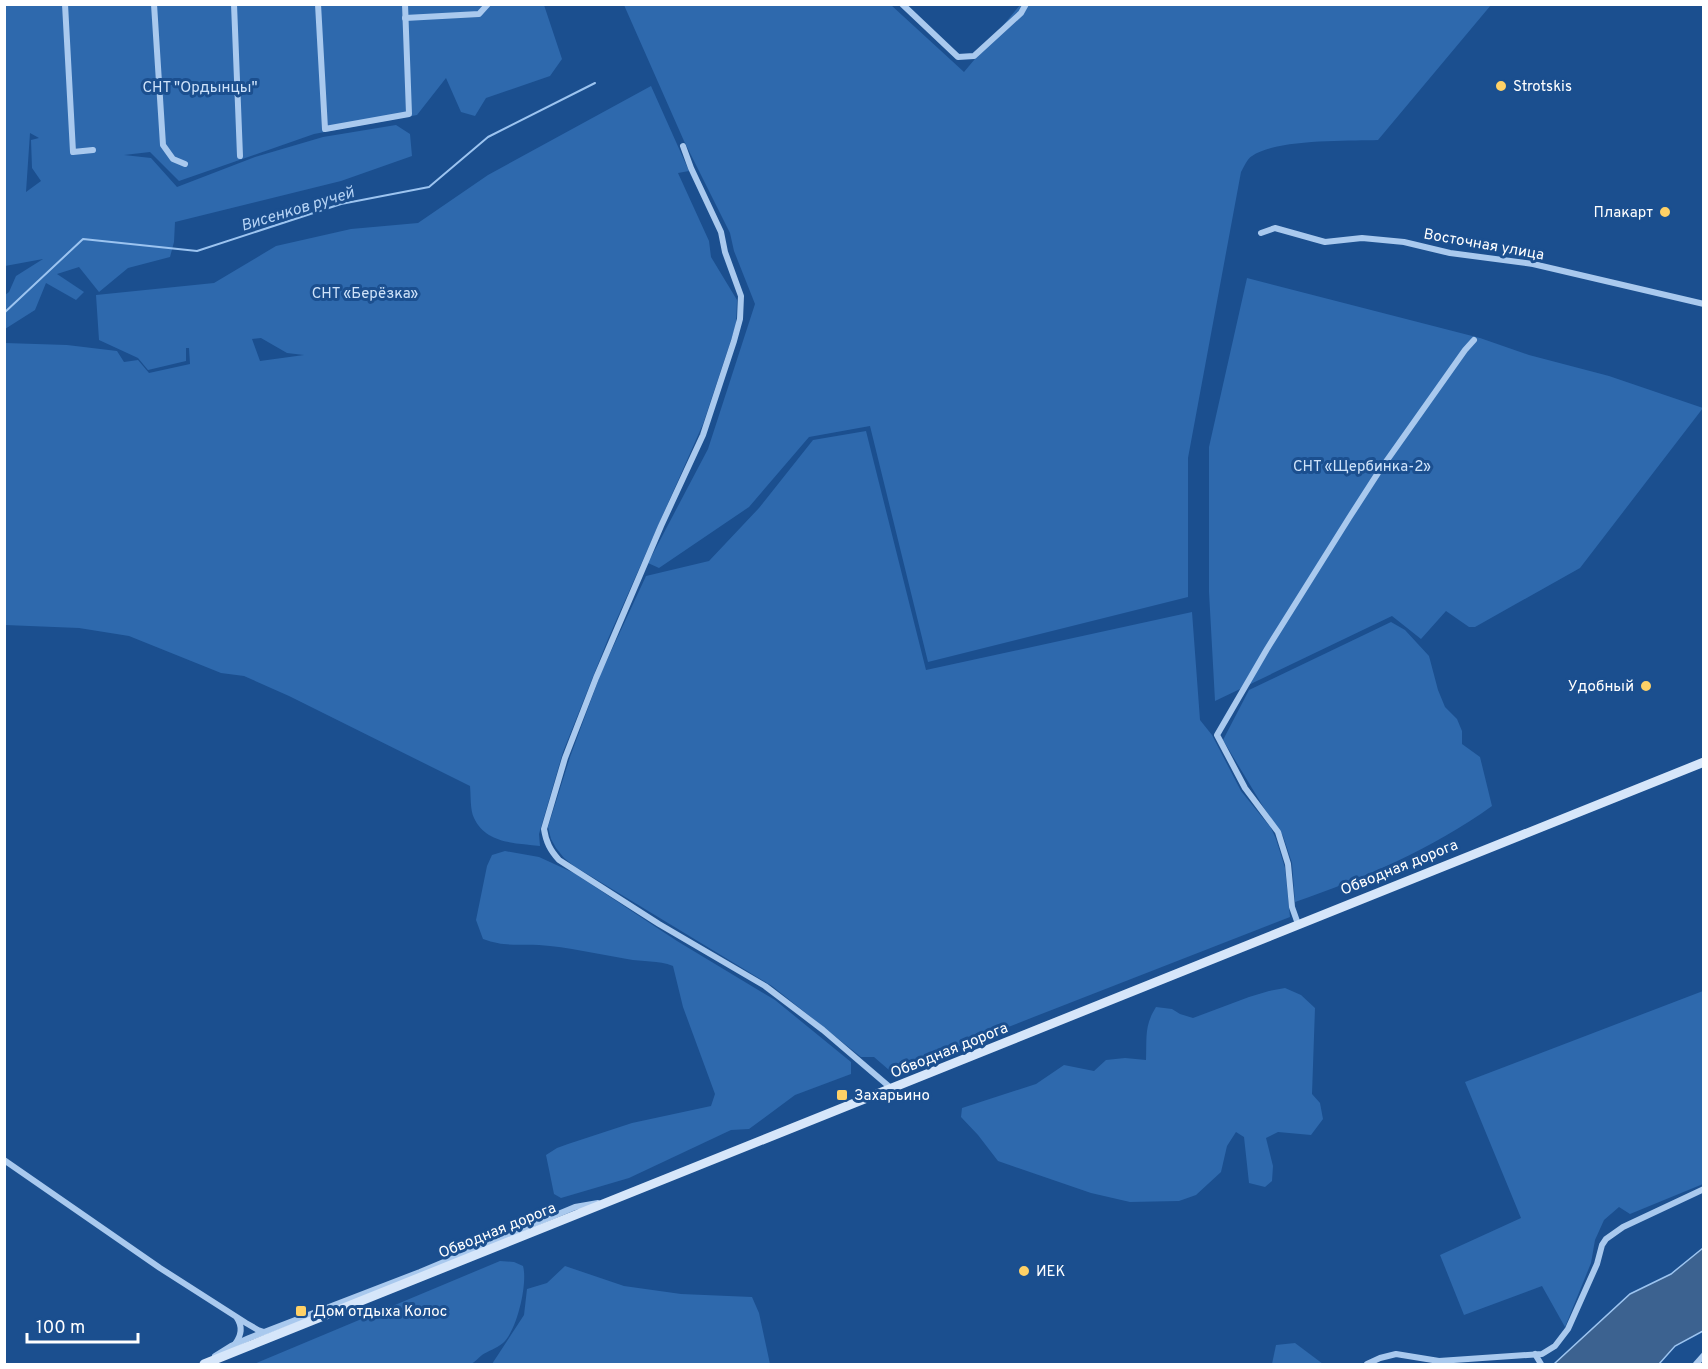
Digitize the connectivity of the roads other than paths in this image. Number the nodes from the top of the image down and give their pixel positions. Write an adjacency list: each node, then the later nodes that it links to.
1 (65, 4): 11 (street)
2 (154, 4): 13 (street)
3 (234, 4): 12 (street)
4 (318, 4): 9 (street)
5 (405, 4): 9 (street)
6 (488, 4): 9 (street)
7 (902, 4): 8 (street)
8 (1026, 4)
9 (405, 18)
10 (684, 146): 19 (street)
11 (93, 150)
12 (240, 156)
13 (185, 164)
14 (1261, 233): 15 (street, Восточная улица)
15 (1704, 304)
16 (1474, 340): 18 (street)
17 (1704, 762): 18 (main road, Обводная дорога)
18 (1298, 924): 19 (main road, Обводная дорога)
19 (892, 1089): 22 (main road, Обводная дорога)
20 (4, 1160): 23 (street)
21 (1704, 1189): 26 (street)
22 (613, 1199): 24 (street); 28 (main road, Обводная дорога)
23 (235, 1315): 24 (street); 25 (street)
24 (266, 1332): 25 (street)
25 (235, 1344): 28 (street)
26 (1535, 1354): 29 (street); 30 (street)
27 (1704, 1355): 31 (street)
28 (203, 1365)
29 (1367, 1365)
30 (1541, 1365)
31 (1696, 1365)

